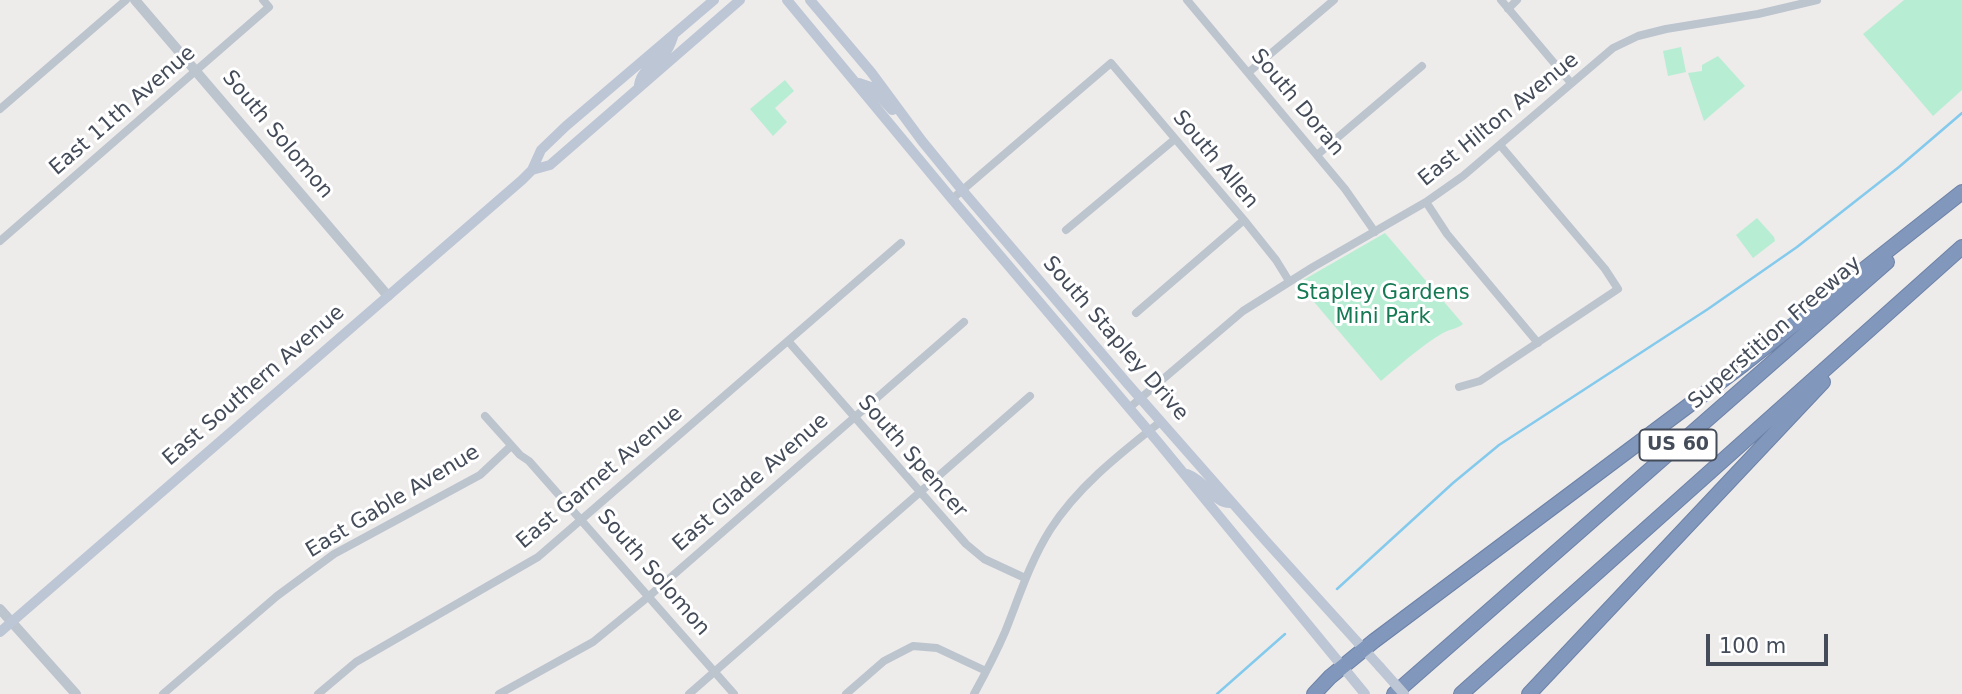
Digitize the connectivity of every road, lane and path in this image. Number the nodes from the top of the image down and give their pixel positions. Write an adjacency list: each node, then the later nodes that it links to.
1 (126, 0): 23 (street)
2 (135, 0): 16 (street, South Solomon)
3 (713, 0): 14 (main road, East Southern Avenue)
4 (740, 0): 21 (main road, East Southern Avenue)
5 (787, 0): 19 (main road, South Stapley Drive)
6 (810, 0): 22 (main road, South Stapley Drive)
7 (1187, 0): 17 (street, South Doran)
8 (1334, 0): 17 (street)
9 (1501, 0): 13 (street)
10 (1517, 0): 13 (street)
11 (1817, 0): 20 (street, East Hilton Avenue)
12 (266, 4): 16 (street, East 11th Avenue)
13 (1508, 9): 20 (street)
14 (674, 34): 18 (main road, East Southern Avenue); 21 (main road)
15 (1422, 66): 27 (street)
16 (196, 70): 36 (street, East 11th Avenue); 40 (street, South Solomon)
17 (1249, 72): 27 (street, South Doran)
18 (628, 73): 24 (main road); 28 (main road, East Southern Avenue)
19 (856, 82): 22 (main road); 31 (main road, South Stapley Drive)
20 (1571, 83): 26 (street, East Hilton Avenue)
21 (640, 87): 24 (main road, East Southern Avenue)
22 (897, 108): 29 (main road, South Stapley Drive)
23 (0, 109)
24 (584, 135): 28 (main road, East Southern Avenue)
25 (1175, 139): 29 (street, South Allen); 33 (street, South Allen); 34 (street)
26 (1500, 145): 32 (street, East Hilton Avenue); 45 (street)
27 (1317, 155): 35 (street, South Doran)
28 (532, 170): 40 (main road, East Southern Avenue)
29 (962, 190): 31 (street); 48 (main road, South Stapley Drive)
30 (1962, 194): 66 (highway); 80 (highway, Superstition Freeway / US 60)
31 (951, 199): 49 (main road, South Stapley Drive)
32 (1426, 202): 35 (street, East Hilton Avenue); 45 (street)
33 (1244, 220): 39 (street, South Allen); 42 (street)
34 (1066, 230)
35 (1375, 232): 39 (street, East Hilton Avenue)
36 (0, 241)
37 (901, 243): 44 (street, East Garnet Avenue)
38 (1962, 247): 41 (highway, US 60)
39 (1289, 282): 48 (street, East Hilton Avenue)
40 (388, 296): 64 (main road, East Southern Avenue)
41 (1892, 309): 82 (highway, US 60); 83 (highway)
42 (1136, 313)
43 (964, 322): 51 (street, East Glade Avenue)
44 (788, 341): 51 (street, South Spencer); 59 (street, East Garnet Avenue)
45 (1538, 343): 46 (street)
46 (1459, 387)
47 (1030, 397): 56 (street)
48 (1140, 398): 49 (street, East Hilton Avenue); 52 (main road, South Stapley Drive)
49 (1129, 408): 53 (main road, South Stapley Drive)
50 (485, 416): 54 (street, South Solomon)
51 (854, 417): 56 (street, South Spencer); 62 (street, East Glade Avenue)
52 (1160, 422): 53 (street); 57 (main road, South Stapley Drive)
53 (1149, 431): 55 (main road, South Stapley Drive); 61 (street)
54 (511, 446): 59 (street, South Solomon); 72 (street, East Gable Avenue)
55 (1184, 473): 57 (main road); 58 (main road, South Stapley Drive)
56 (920, 492): 61 (street, South Spencer); 68 (street)
57 (1232, 503): 60 (main road, South Stapley Drive)
58 (1218, 515): 60 (main road); 67 (main road, South Stapley Drive)
59 (581, 521): 62 (street, South Solomon); 73 (street, East Garnet Avenue)
60 (1265, 541): 66 (main road, South Stapley Drive)
61 (1025, 578): 69 (street)
62 (648, 597): 68 (street, South Solomon); 74 (street, East Glade Avenue)
63 (0, 609): 64 (street)
64 (11, 622): 65 (main road, East Southern Avenue); 71 (street)
65 (0, 632)
66 (1364, 649): 67 (highway); 81 (main road, South Stapley Drive, bridge)
67 (1341, 667): 70 (main road, South Stapley Drive); 79 (highway)
68 (714, 671): 75 (street); 76 (street, South Solomon)
69 (986, 671): 77 (street); 78 (street)
70 (1362, 691)
71 (76, 694)
72 (163, 694)
73 (318, 694)
74 (499, 694)
75 (689, 694)
76 (734, 694)
77 (846, 694)
78 (974, 694)
79 (1314, 694)
80 (1394, 694)
81 (1404, 694)
82 (1461, 694)
83 (1529, 694)

